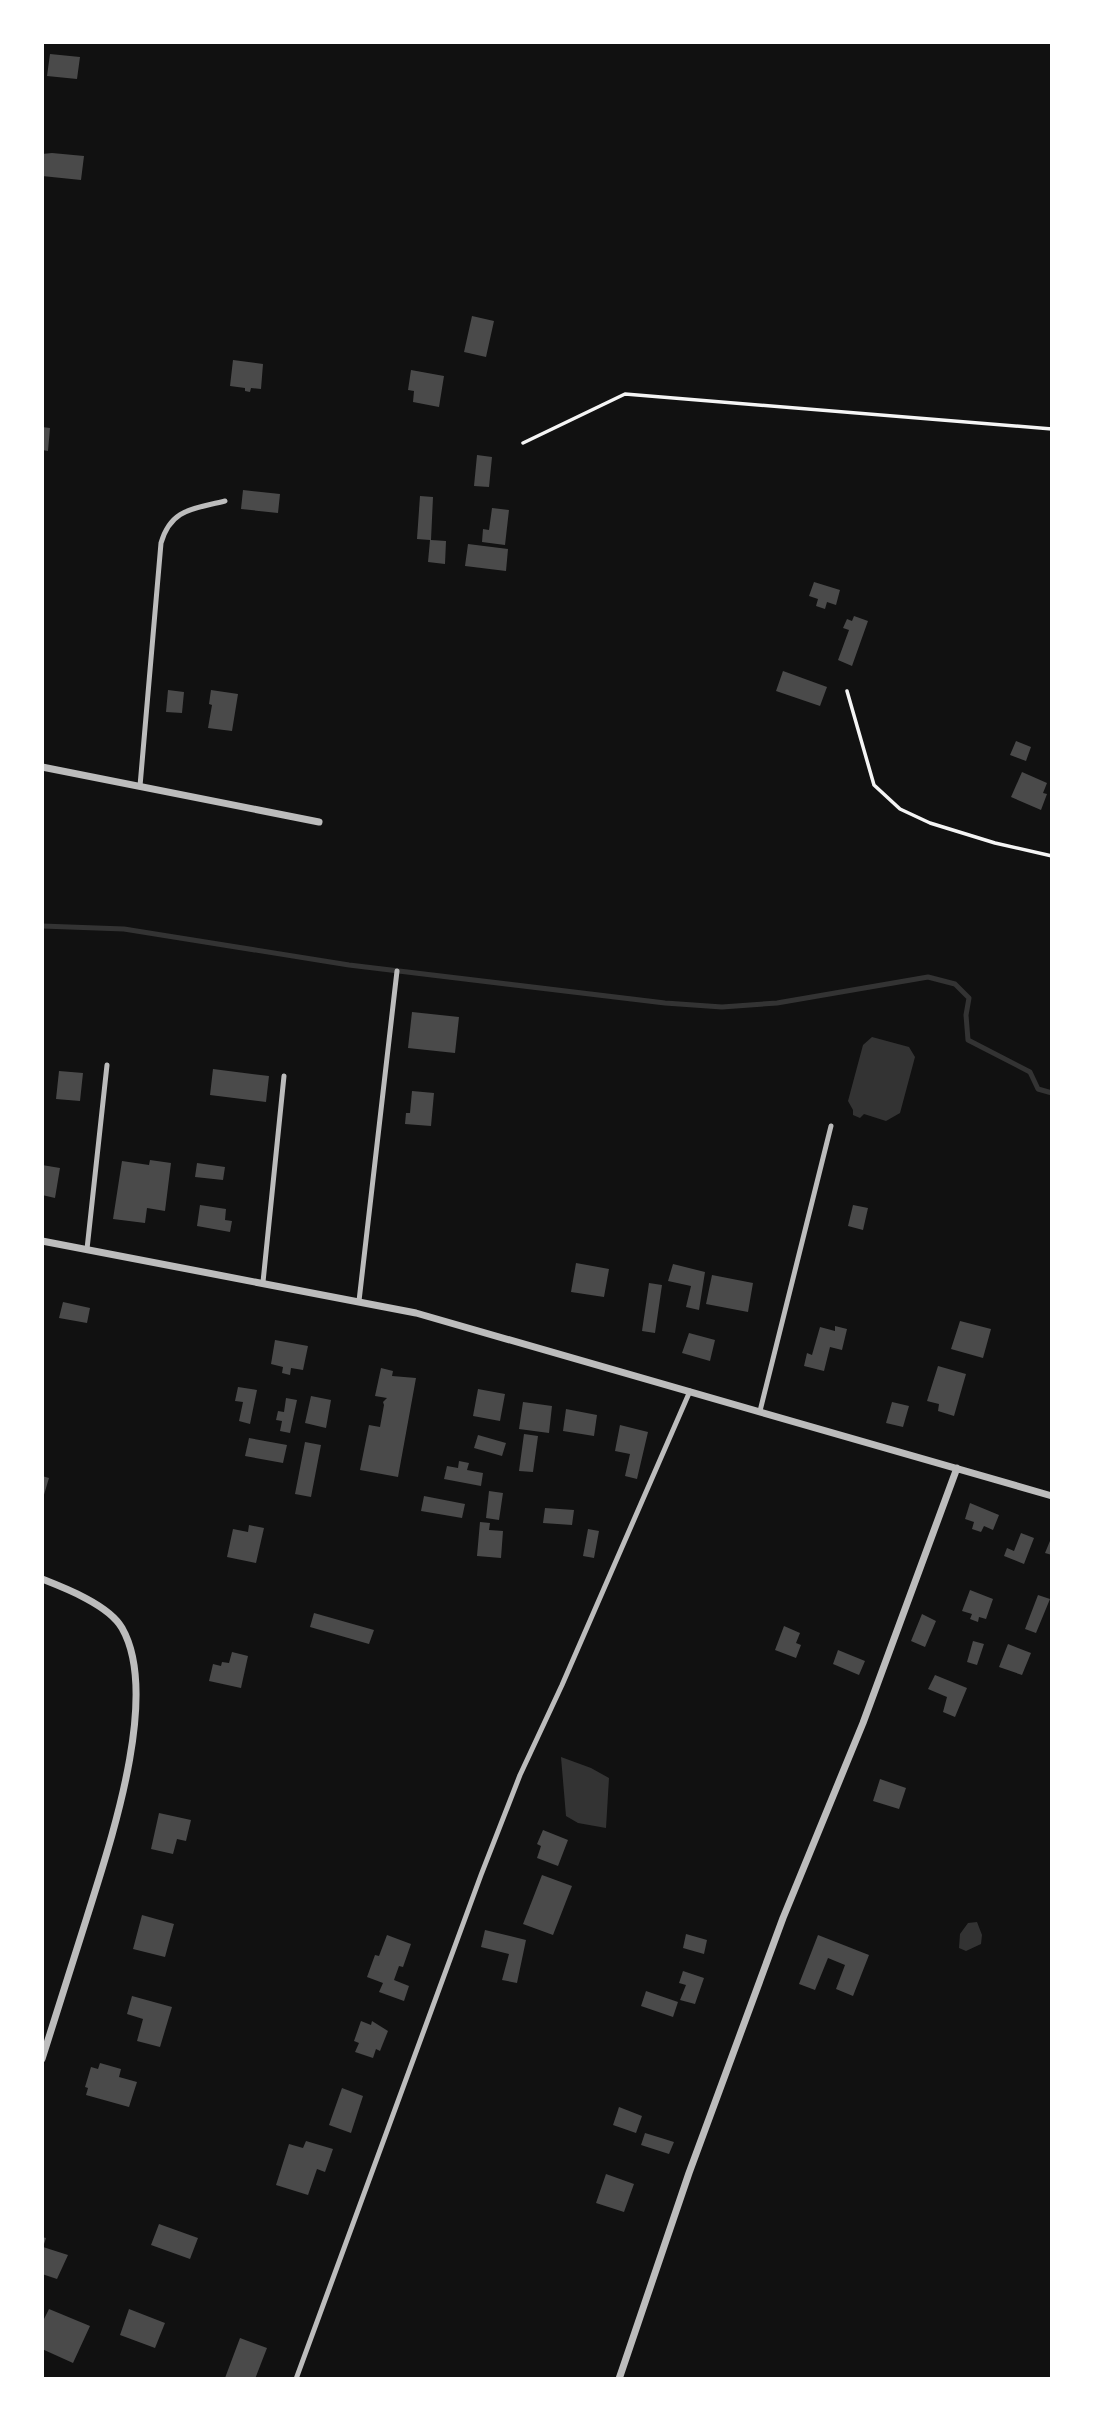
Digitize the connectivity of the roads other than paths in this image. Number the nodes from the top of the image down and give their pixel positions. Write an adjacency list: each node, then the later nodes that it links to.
1 (225, 501): 3 (lane)
2 (42, 767): 3 (street)
3 (140, 786): 4 (street)
4 (318, 822)
5 (397, 971): 12 (lane)
6 (107, 1065): 10 (lane)
7 (284, 1076): 11 (lane)
8 (831, 1126): 14 (lane)
9 (42, 1241): 10 (street)
10 (87, 1249): 11 (street)
11 (264, 1282): 12 (street)
12 (359, 1301): 13 (street)
13 (690, 1391): 14 (street); 19 (lane)
14 (760, 1411): 15 (street)
15 (957, 1468): 16 (street); 20 (street)
16 (1052, 1496)
17 (42, 1579): 18 (street)
18 (42, 2059)
19 (296, 2379)
20 (619, 2379)

